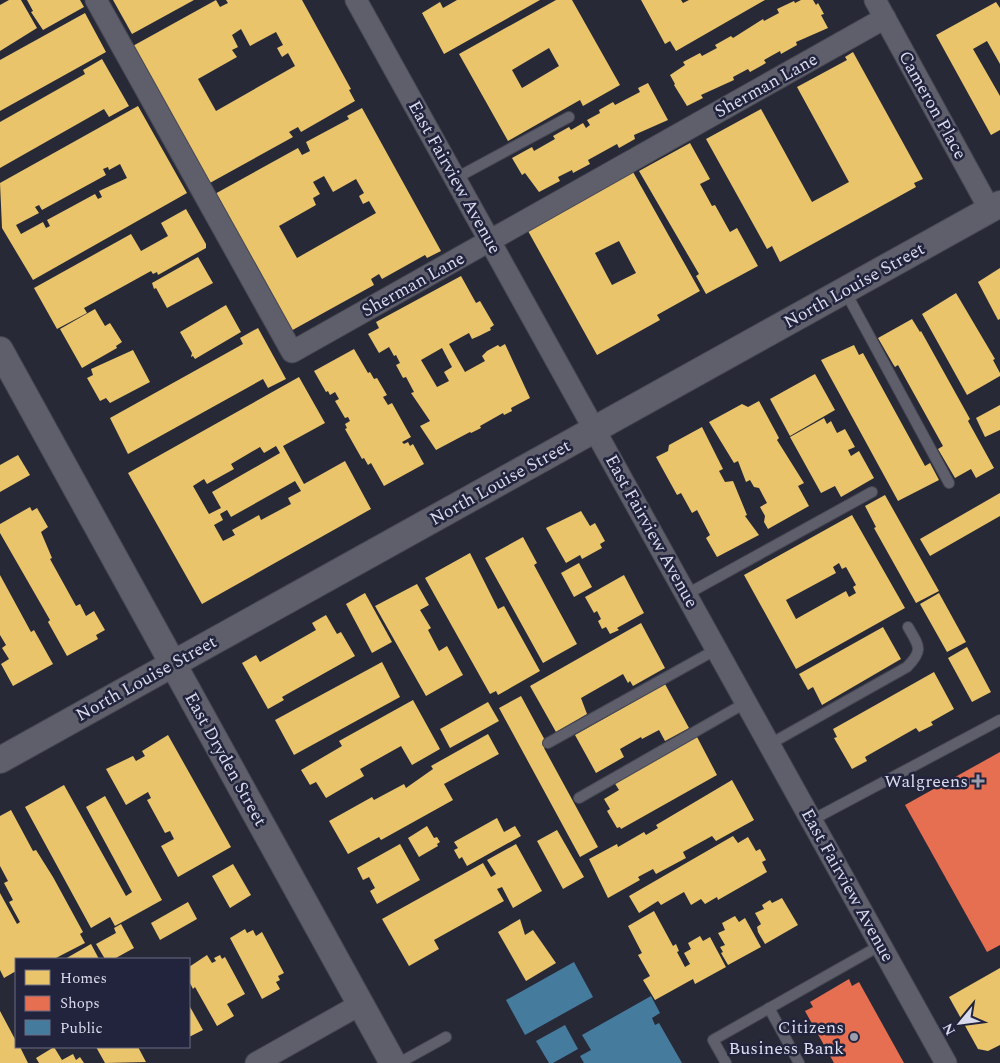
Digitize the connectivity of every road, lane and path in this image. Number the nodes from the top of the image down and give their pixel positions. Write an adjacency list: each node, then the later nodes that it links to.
1 (96, 0): 7 (street, Sherman Lane)
2 (356, 0): 5 (street, East Fairview Avenue)
3 (880, 9): 6 (street, Cameron Place); 7 (street, Sherman Lane)
4 (569, 117): 5 (lane)
5 (456, 178): 7 (street, East Fairview Avenue)
6 (995, 207): 8 (street, North Louise Street)
7 (491, 240): 10 (street, East Fairview Avenue)
8 (845, 290): 10 (street, North Louise Street); 11 (lane)
9 (0, 350): 16 (street, East Dryden Street)
10 (596, 429): 13 (street, East Fairview Avenue); 16 (street, North Louise Street)
11 (949, 482)
12 (872, 492): 13 (lane)
13 (687, 594): 15 (street, East Fairview Avenue)
14 (908, 627): 20 (lane)
15 (717, 649): 17 (street, East Fairview Avenue); 19 (lane)
16 (174, 663): 21 (street, North Louise Street); 25 (street, East Dryden Street)
17 (747, 702): 20 (street, East Fairview Avenue); 22 (lane)
18 (1000, 720): 23 (lane)
19 (548, 743)
20 (770, 744): 23 (street, East Fairview Avenue)
21 (0, 760)
22 (579, 798)
23 (812, 820): 24 (street, East Fairview Avenue)
24 (881, 945): 26 (lane); 33 (street, East Fairview Avenue)
25 (361, 1004): 28 (street); 29 (street, East Dryden Street)
26 (769, 1008): 31 (lane); 32 (lane)
27 (446, 1037): 30 (lane)
28 (256, 1063)
29 (393, 1063)
30 (399, 1063)
31 (726, 1063)
32 (799, 1063)
33 (946, 1063)

